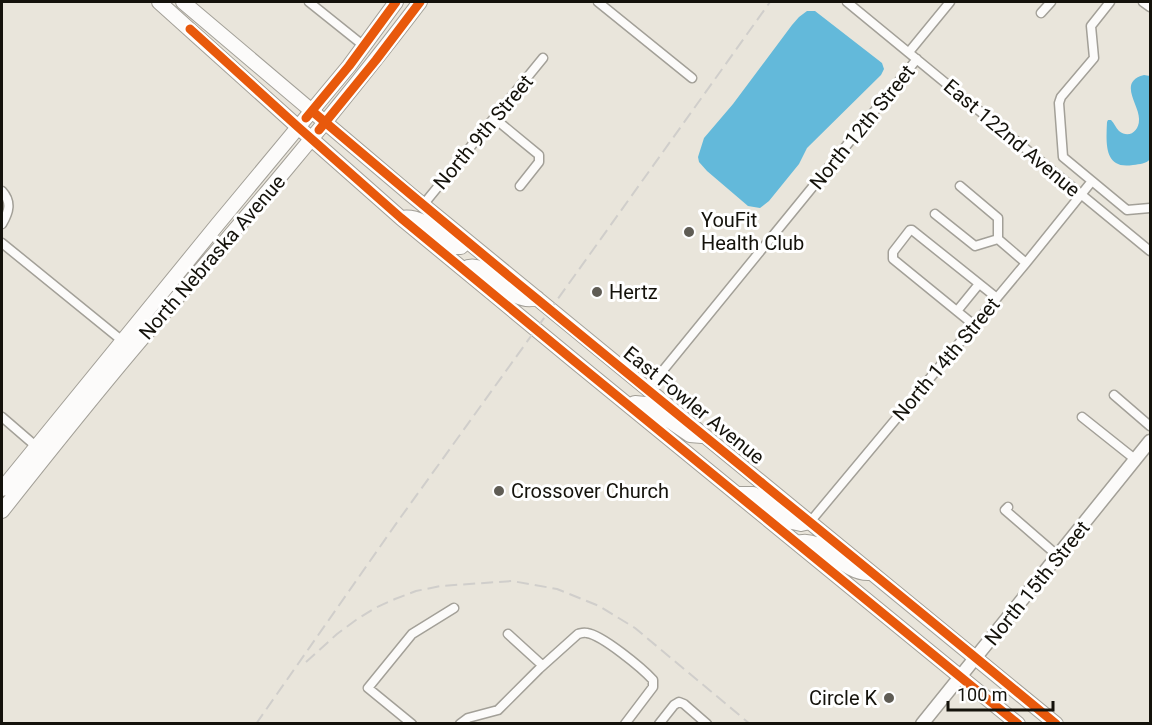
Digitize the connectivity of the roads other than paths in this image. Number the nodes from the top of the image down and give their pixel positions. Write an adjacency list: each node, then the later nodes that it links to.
1 (159, 2): 25 (main road, East Fowler Avenue)
2 (183, 2): 20 (main road, East Fowler Avenue)
3 (309, 2): 14 (street)
4 (396, 2): 14 (main road, North Nebraska Avenue)
5 (420, 2): 21 (main road, North Nebraska Avenue)
6 (598, 2): 18 (street)
7 (847, 2): 15 (street, East 122nd Avenue)
8 (950, 2): 15 (street)
9 (1051, 2): 13 (street)
10 (1110, 2): 28 (street)
11 (1143, 2): 12 (street)
12 (1150, 7)
13 (1041, 13)
14 (364, 46): 19 (main road, North Nebraska Avenue)
15 (909, 52): 17 (street, East 122nd Avenue)
16 (543, 58): 23 (street, North 9th Street)
17 (917, 59): 32 (street, East 122nd Avenue); 52 (street, North 12th Street)
18 (692, 78)
19 (331, 88): 20 (main road); 22 (main road, North Nebraska Avenue)
20 (291, 92): 22 (main road, East Fowler Avenue)
21 (343, 102): 24 (main road, North Nebraska Avenue); 26 (main road)
22 (312, 111): 24 (main road, East Fowler Avenue); 25 (main road, North Nebraska Avenue)
23 (494, 118): 29 (street); 33 (street, North 9th Street)
24 (326, 122): 26 (main road, East Fowler Avenue); 27 (main road, North Nebraska Avenue)
25 (298, 127): 27 (main road, East Fowler Avenue); 38 (main road, North Nebraska Avenue)
26 (346, 139): 33 (main road, East Fowler Avenue)
27 (312, 140): 36 (main road, East Fowler Avenue); 45 (main road, North Nebraska Avenue)
28 (1092, 181): 32 (street, North 14th Street); 34 (street)
29 (520, 186)
30 (960, 186): 39 (street)
31 (2, 191): 37 (street)
32 (1080, 195): 42 (street, East 122nd Avenue); 43 (street, North 14th Street)
33 (423, 205): 40 (main road, East Fowler Avenue)
34 (1150, 208)
35 (935, 214): 39 (street)
36 (401, 218): 40 (main road); 44 (main road, East Fowler Avenue)
37 (2, 224)
38 (217, 225): 45 (main road); 51 (main road, North Nebraska Avenue)
39 (998, 239): 43 (street)
40 (466, 241): 47 (main road, East Fowler Avenue)
41 (2, 243): 51 (street)
42 (1150, 251)
43 (1026, 263): 48 (street, North 14th Street)
44 (464, 269): 47 (main road); 54 (main road, East Fowler Avenue)
45 (192, 281): 51 (main road, North Nebraska Avenue)
46 (979, 284): 48 (street); 49 (street); 49 (street)
47 (537, 298): 52 (main road, East Fowler Avenue)
48 (997, 298): 50 (street, North 14th Street)
49 (957, 311): 50 (street)
50 (974, 326): 66 (street, North 14th Street)
51 (127, 346): 60 (main road, North Nebraska Avenue)
52 (647, 390): 58 (main road, East Fowler Avenue)
53 (1114, 395): 57 (street)
54 (630, 405): 58 (main road); 63 (main road, East Fowler Avenue)
55 (2, 417): 60 (street)
56 (1082, 417): 61 (street)
57 (1150, 426)
58 (704, 436): 66 (main road, East Fowler Avenue)
59 (1150, 441): 61 (street, North 15th Street)
60 (45, 446): 62 (main road, North Nebraska Avenue); 65 (main road, North Nebraska Avenue)
61 (1136, 460): 68 (street, North 15th Street)
62 (2, 489)
63 (738, 494): 66 (main road); 67 (main road, East Fowler Avenue)
64 (1008, 507): 68 (street)
65 (2, 511)
66 (810, 522): 69 (main road, East Fowler Avenue)
67 (797, 543): 69 (main road); 74 (main road, East Fowler Avenue)
68 (1058, 556): 72 (street, North 15th Street)
69 (872, 573): 72 (main road, East Fowler Avenue)
70 (454, 608): 75 (street)
71 (508, 634): 73 (street)
72 (976, 658): 74 (street, North 15th Street); 82 (main road, East Fowler Avenue)
73 (543, 665): 76 (street); 77 (street)
74 (960, 676): 80 (street, North 15th Street); 81 (main road, East Fowler Avenue)
75 (412, 723)
76 (460, 723)
77 (625, 723)
78 (658, 723): 79 (street)
79 (707, 723)
80 (922, 723)
81 (1018, 723)
82 (1056, 723)

